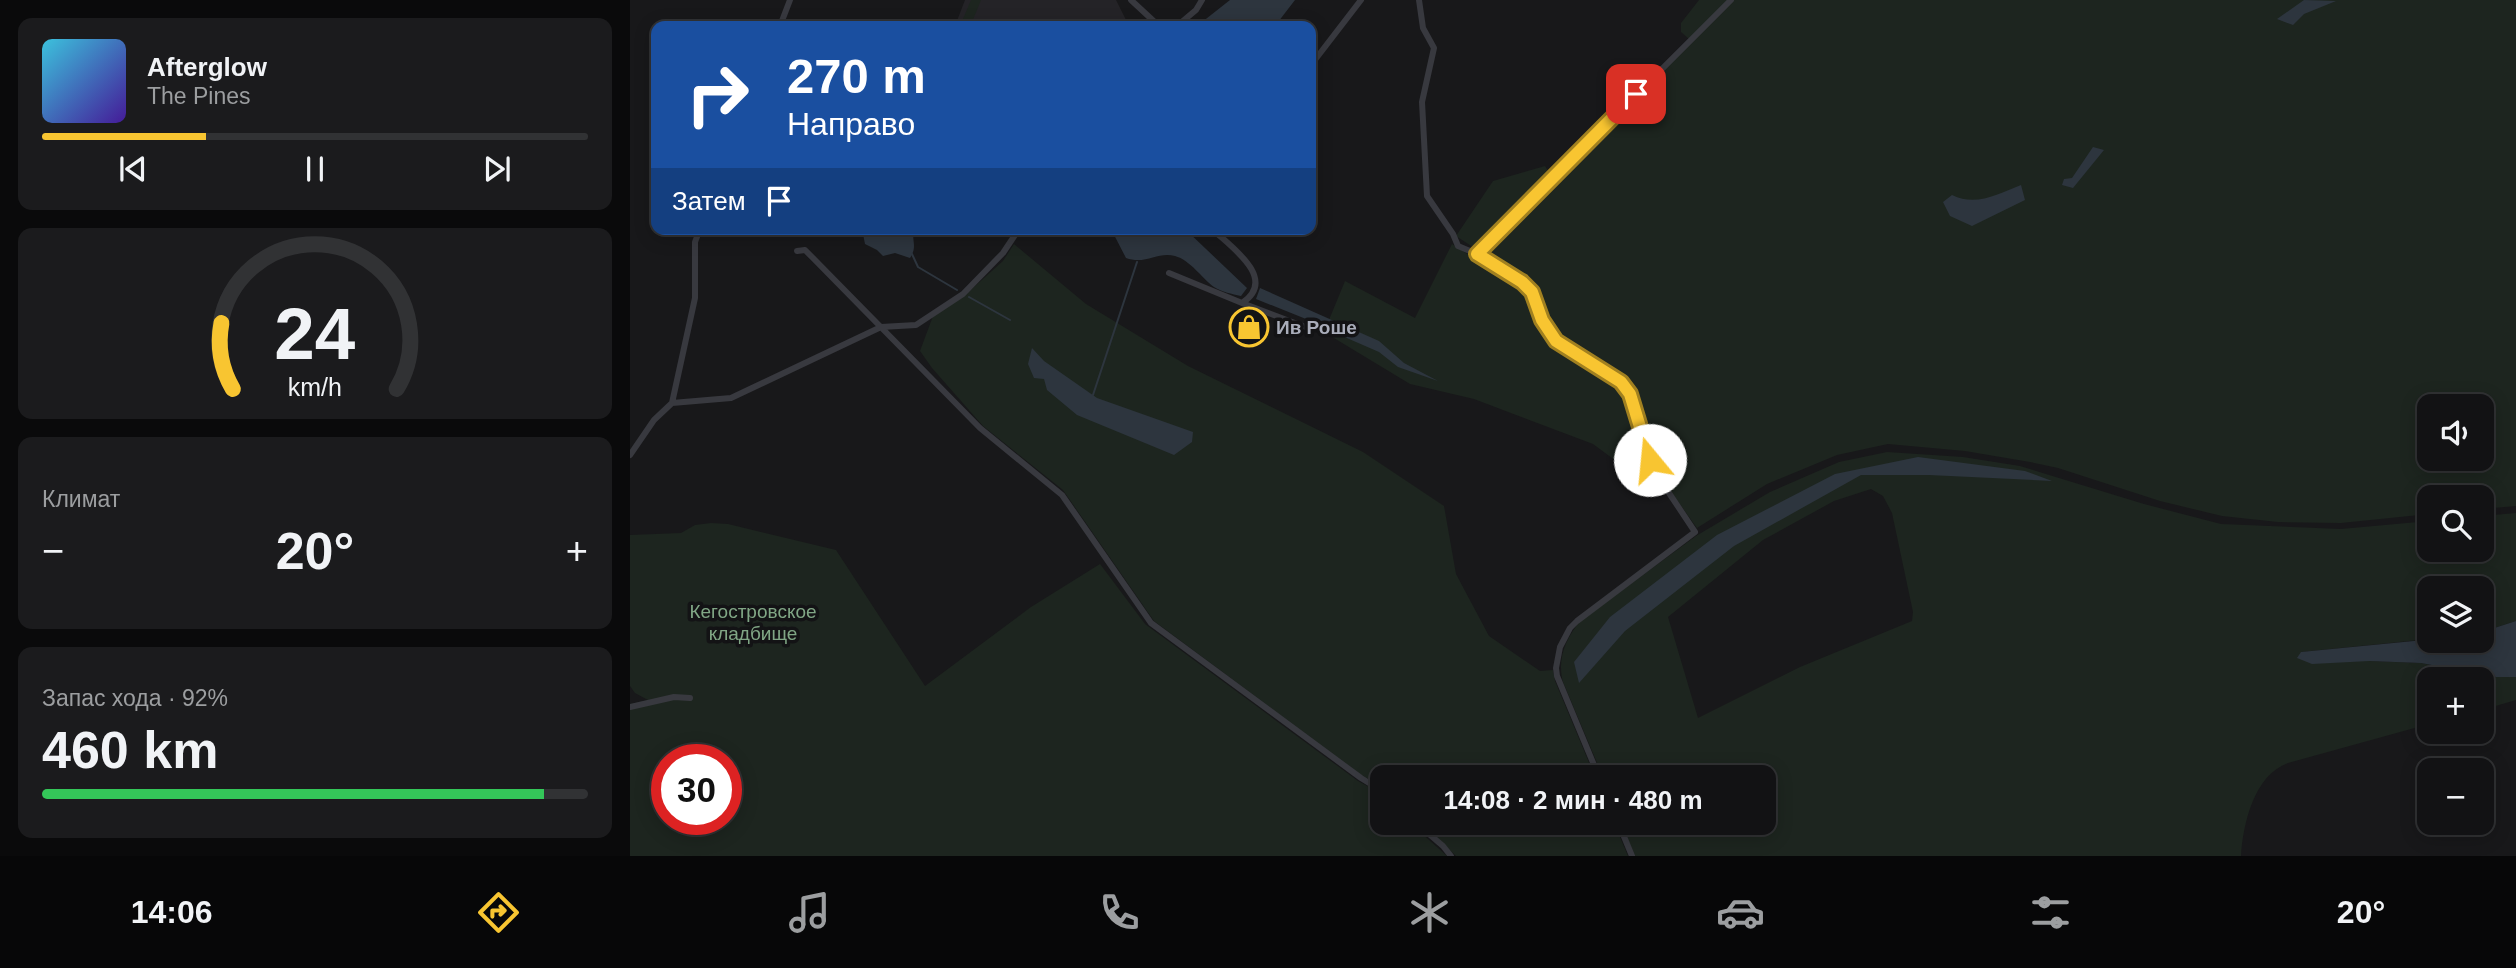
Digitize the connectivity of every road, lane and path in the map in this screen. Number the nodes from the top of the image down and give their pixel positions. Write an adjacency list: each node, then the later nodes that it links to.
1 (790, 0): 7 (street)
2 (1131, 0): 8 (street)
3 (1202, 0): 9 (street)
4 (1361, 0): 10 (street)
5 (1419, 0): 15 (street)
6 (1731, 0): 15 (street)
7 (782, 21)
8 (1154, 21)
9 (1183, 21)
10 (1316, 58)
11 (698, 235): 20 (street)
12 (1015, 235): 18 (street)
13 (1219, 235): 17 (street)
14 (797, 251): 18 (street)
15 (1477, 254): 24 (street)
16 (1169, 273): 17 (street)
17 (1242, 303): 19 (street)
18 (881, 327): 20 (street); 25 (street)
19 (1308, 328)
20 (672, 403): 21 (street)
21 (630, 455)
22 (690, 698): 23 (street)
23 (630, 707)
24 (1594, 765)
25 (1370, 783)
26 (1430, 835): 28 (street)
27 (1623, 835): 29 (street)
28 (1451, 856)
29 (1632, 856)

